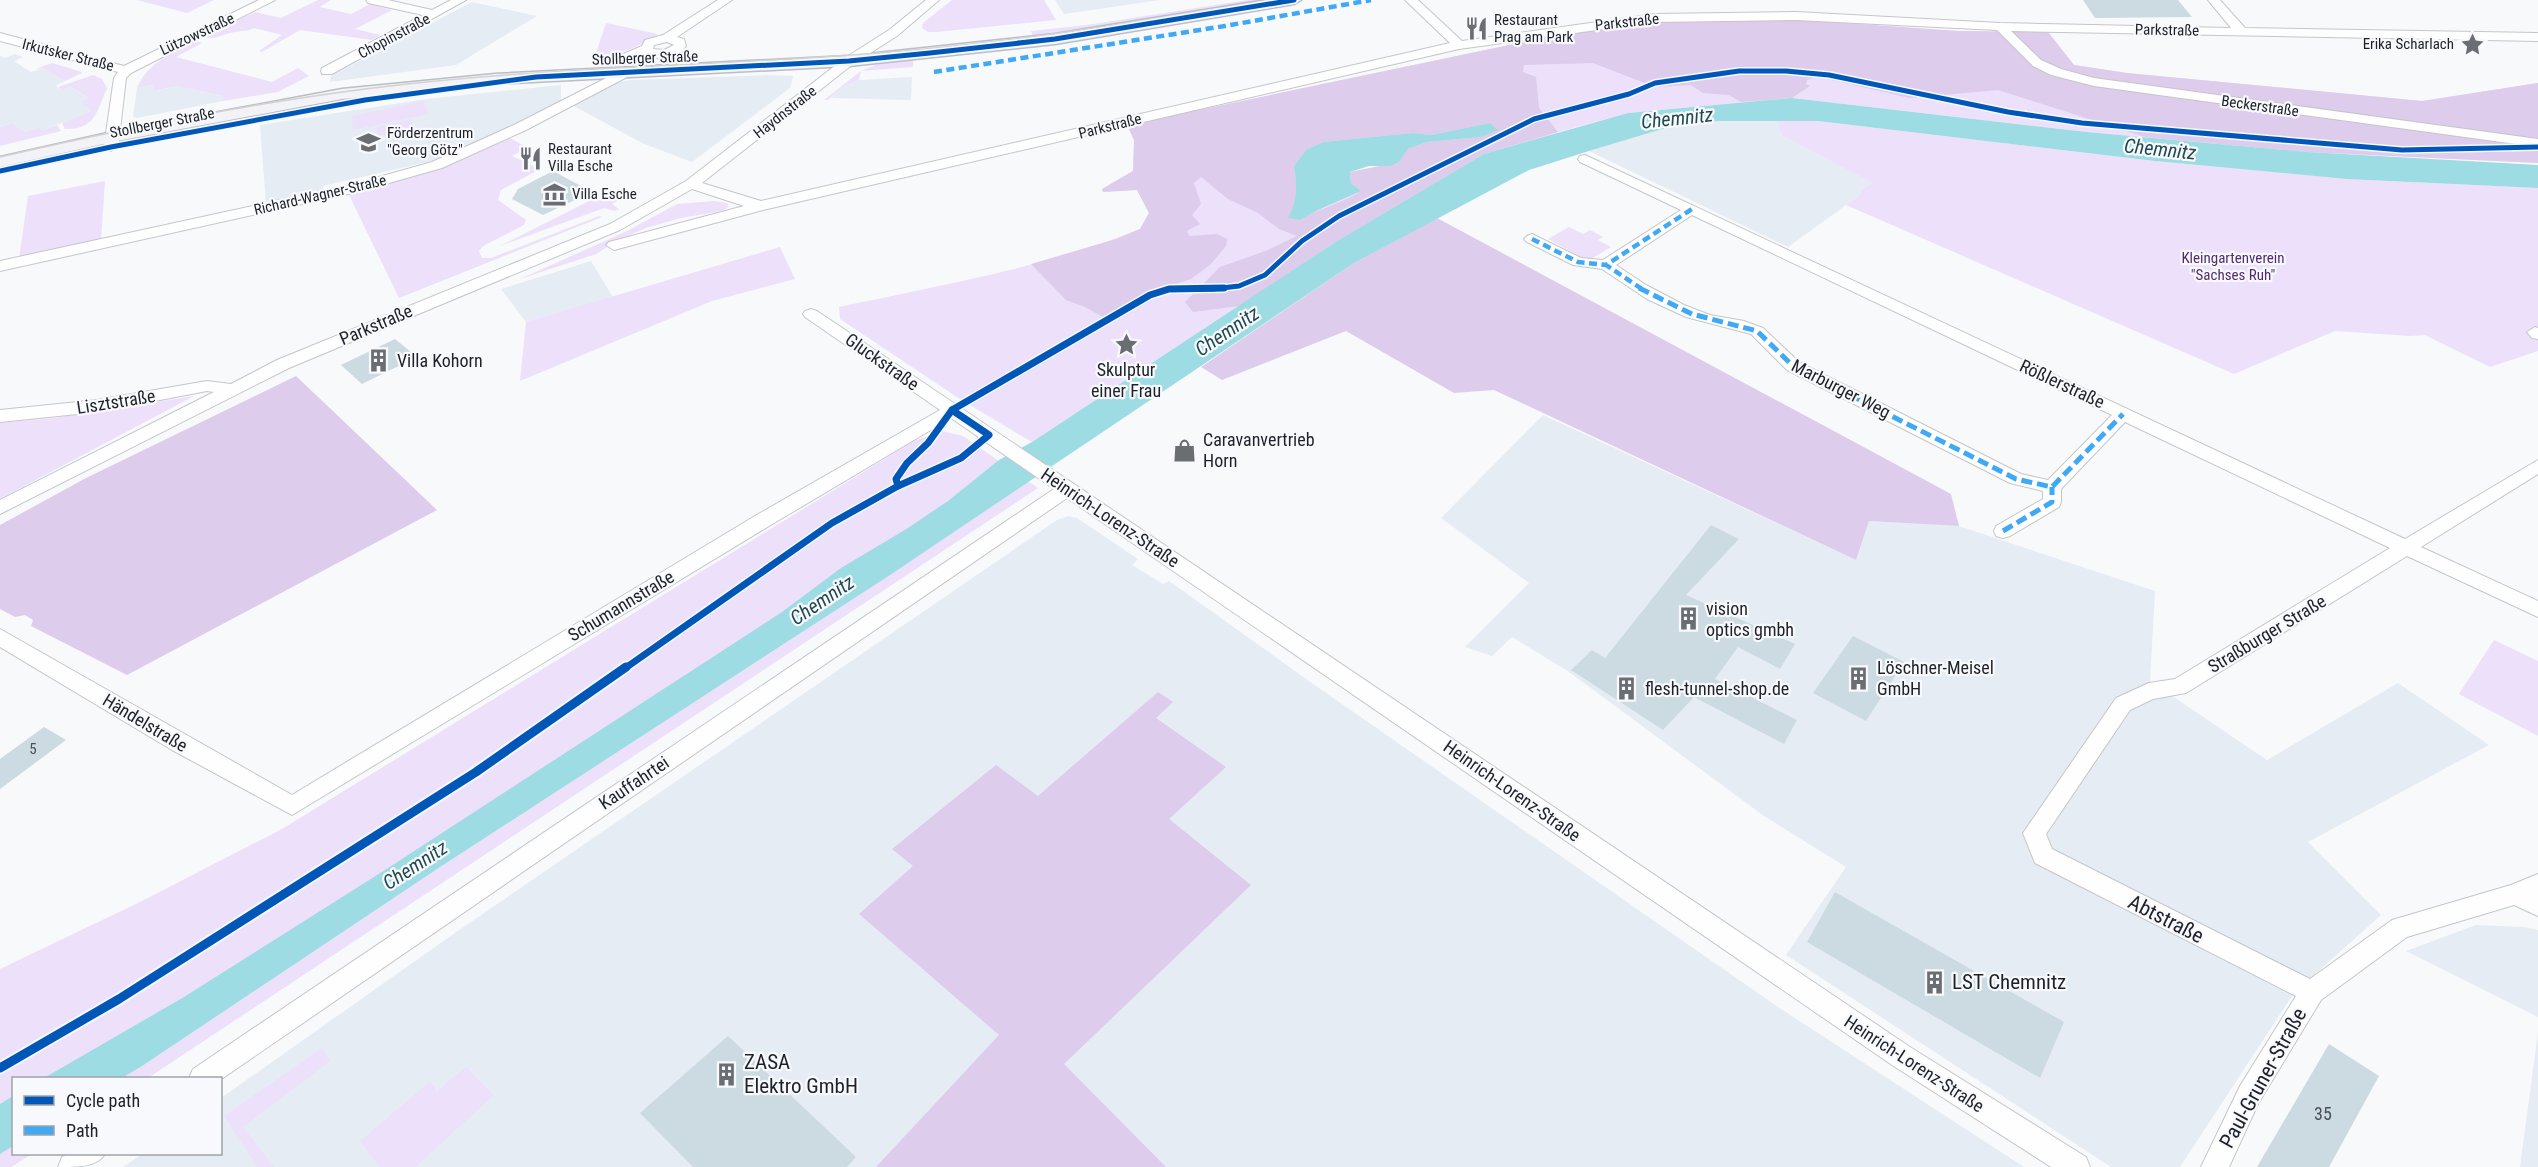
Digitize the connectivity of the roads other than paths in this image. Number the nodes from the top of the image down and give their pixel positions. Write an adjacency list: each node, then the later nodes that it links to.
1 (269, 0): 21 (street, Lützowstraße)
2 (372, 0): 11 (street)
3 (460, 0): 11 (street, Chopinstraße)
4 (726, 0): 19 (street)
5 (931, 0): 17 (street, Haydnstraße)
6 (1239, 0): 17 (main road, Stollberger Straße)
7 (1294, 0): 20 (main road, Stollberger Straße)
8 (1411, 0): 18 (street)
9 (2214, 0): 14 (street)
10 (1782, 5): 12 (street)
11 (434, 14): 22 (street, Chopinstraße)
12 (1796, 15): 13 (street, Parkstraße); 18 (street, Parkstraße)
13 (2000, 27): 14 (street, Parkstraße); 26 (street, Beckerstraße)
14 (2241, 31): 15 (street, Parkstraße)
15 (2538, 37)
16 (1, 39): 21 (street, Irkutsker Straße)
17 (874, 43): 20 (street, Haydnstraße); 23 (main road, Stollberger Straße)
18 (1459, 45): 31 (street, Parkstraße)
19 (622, 57)
20 (849, 62): 24 (main road, Stollberger Straße); 30 (street, Haydnstraße)
21 (126, 70): 25 (street, Irkutsker Straße)
22 (327, 71)
23 (595, 74): 24 (main road, Stollberger Straße); 25 (main road, Stollberger Straße)
24 (622, 74): 36 (street, Richard-Wagner-Straße)
25 (112, 142): 28 (main road, Stollberger Straße); 29 (main road, Stollberger Straße)
26 (2538, 143)
27 (1585, 159): 32 (street, Rößlerstraße)
28 (0, 162)
29 (0, 171)
30 (691, 184): 31 (street); 38 (street, Parkstraße)
31 (760, 206): 34 (street, Parkstraße)
32 (1692, 209): 35 (street); 40 (street, Rößlerstraße)
33 (1532, 239): 35 (street, Marburger Weg)
34 (614, 245)
35 (1606, 266): 43 (street, Marburger Weg)
36 (0, 267)
37 (812, 314): 39 (street, Gluckstraße)
38 (232, 389): 41 (street, Lisztstraße); 45 (street, Parkstraße)
39 (952, 410): 44 (street, Heinrich-Lorenz-Straße); 50 (street, Schumannstraße)
40 (2123, 414): 43 (street); 47 (street, Rößlerstraße)
41 (0, 417)
42 (2538, 466): 47 (street, Straßburger Straße)
43 (2052, 487): 46 (street)
44 (1067, 489): 56 (street, Kauffahrtei); 59 (street, Heinrich-Lorenz-Straße)
45 (0, 508)
46 (2004, 531)
47 (2408, 548): 48 (street, Rößlerstraße); 51 (street, Straßburger Straße)
48 (2538, 610)
49 (0, 637): 50 (street, Händelstraße)
50 (292, 806)
51 (2034, 833): 55 (street, Abtstraße)
52 (2538, 884): 53 (street, Paul-Gruner-Straße)
53 (2514, 894): 54 (street); 55 (street, Paul-Gruner-Straße)
54 (2538, 905)
55 (2312, 992): 60 (street, Paul-Gruner-Straße)
56 (203, 1077)
57 (90, 1155): 58 (street)
58 (72, 1167)
59 (2076, 1167)
60 (2215, 1167)

